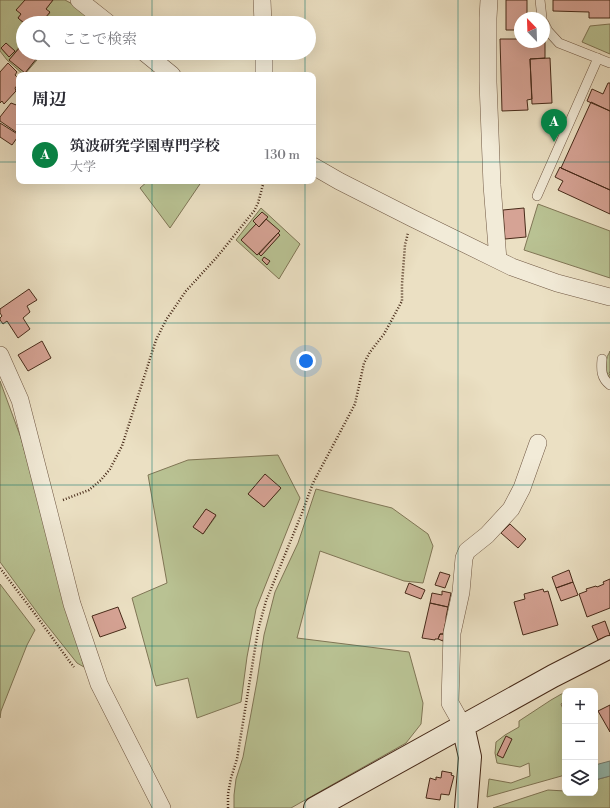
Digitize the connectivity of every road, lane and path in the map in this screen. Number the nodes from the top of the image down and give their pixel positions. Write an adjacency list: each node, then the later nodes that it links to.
1 (79, 0): 6 (street)
2 (262, 0): 7 (street)
3 (488, 0): 19 (street)
4 (540, 0): 5 (lane)
5 (541, 12)
6 (99, 16)
7 (263, 16)
8 (550, 33): 9 (lane)
9 (598, 58): 12 (lane); 17 (lane)
10 (153, 60): 13 (street)
11 (264, 60): 14 (street)
12 (610, 63)
13 (168, 72)
14 (264, 72)
15 (316, 168): 18 (street)
16 (263, 184): 25 (path)
17 (537, 196)
18 (412, 218): 19 (street); 31 (path)
19 (498, 260): 20 (street)
20 (610, 297)
21 (0, 355): 25 (street)
22 (602, 359): 23 (lane)
23 (610, 386)
24 (538, 443): 29 (street)
25 (47, 505): 30 (street)
26 (0, 568): 28 (path)
27 (610, 647): 29 (street)
28 (75, 667)
29 (463, 726): 32 (street); 33 (street)
30 (162, 808)
31 (228, 808)
32 (315, 808)
33 (466, 808)

